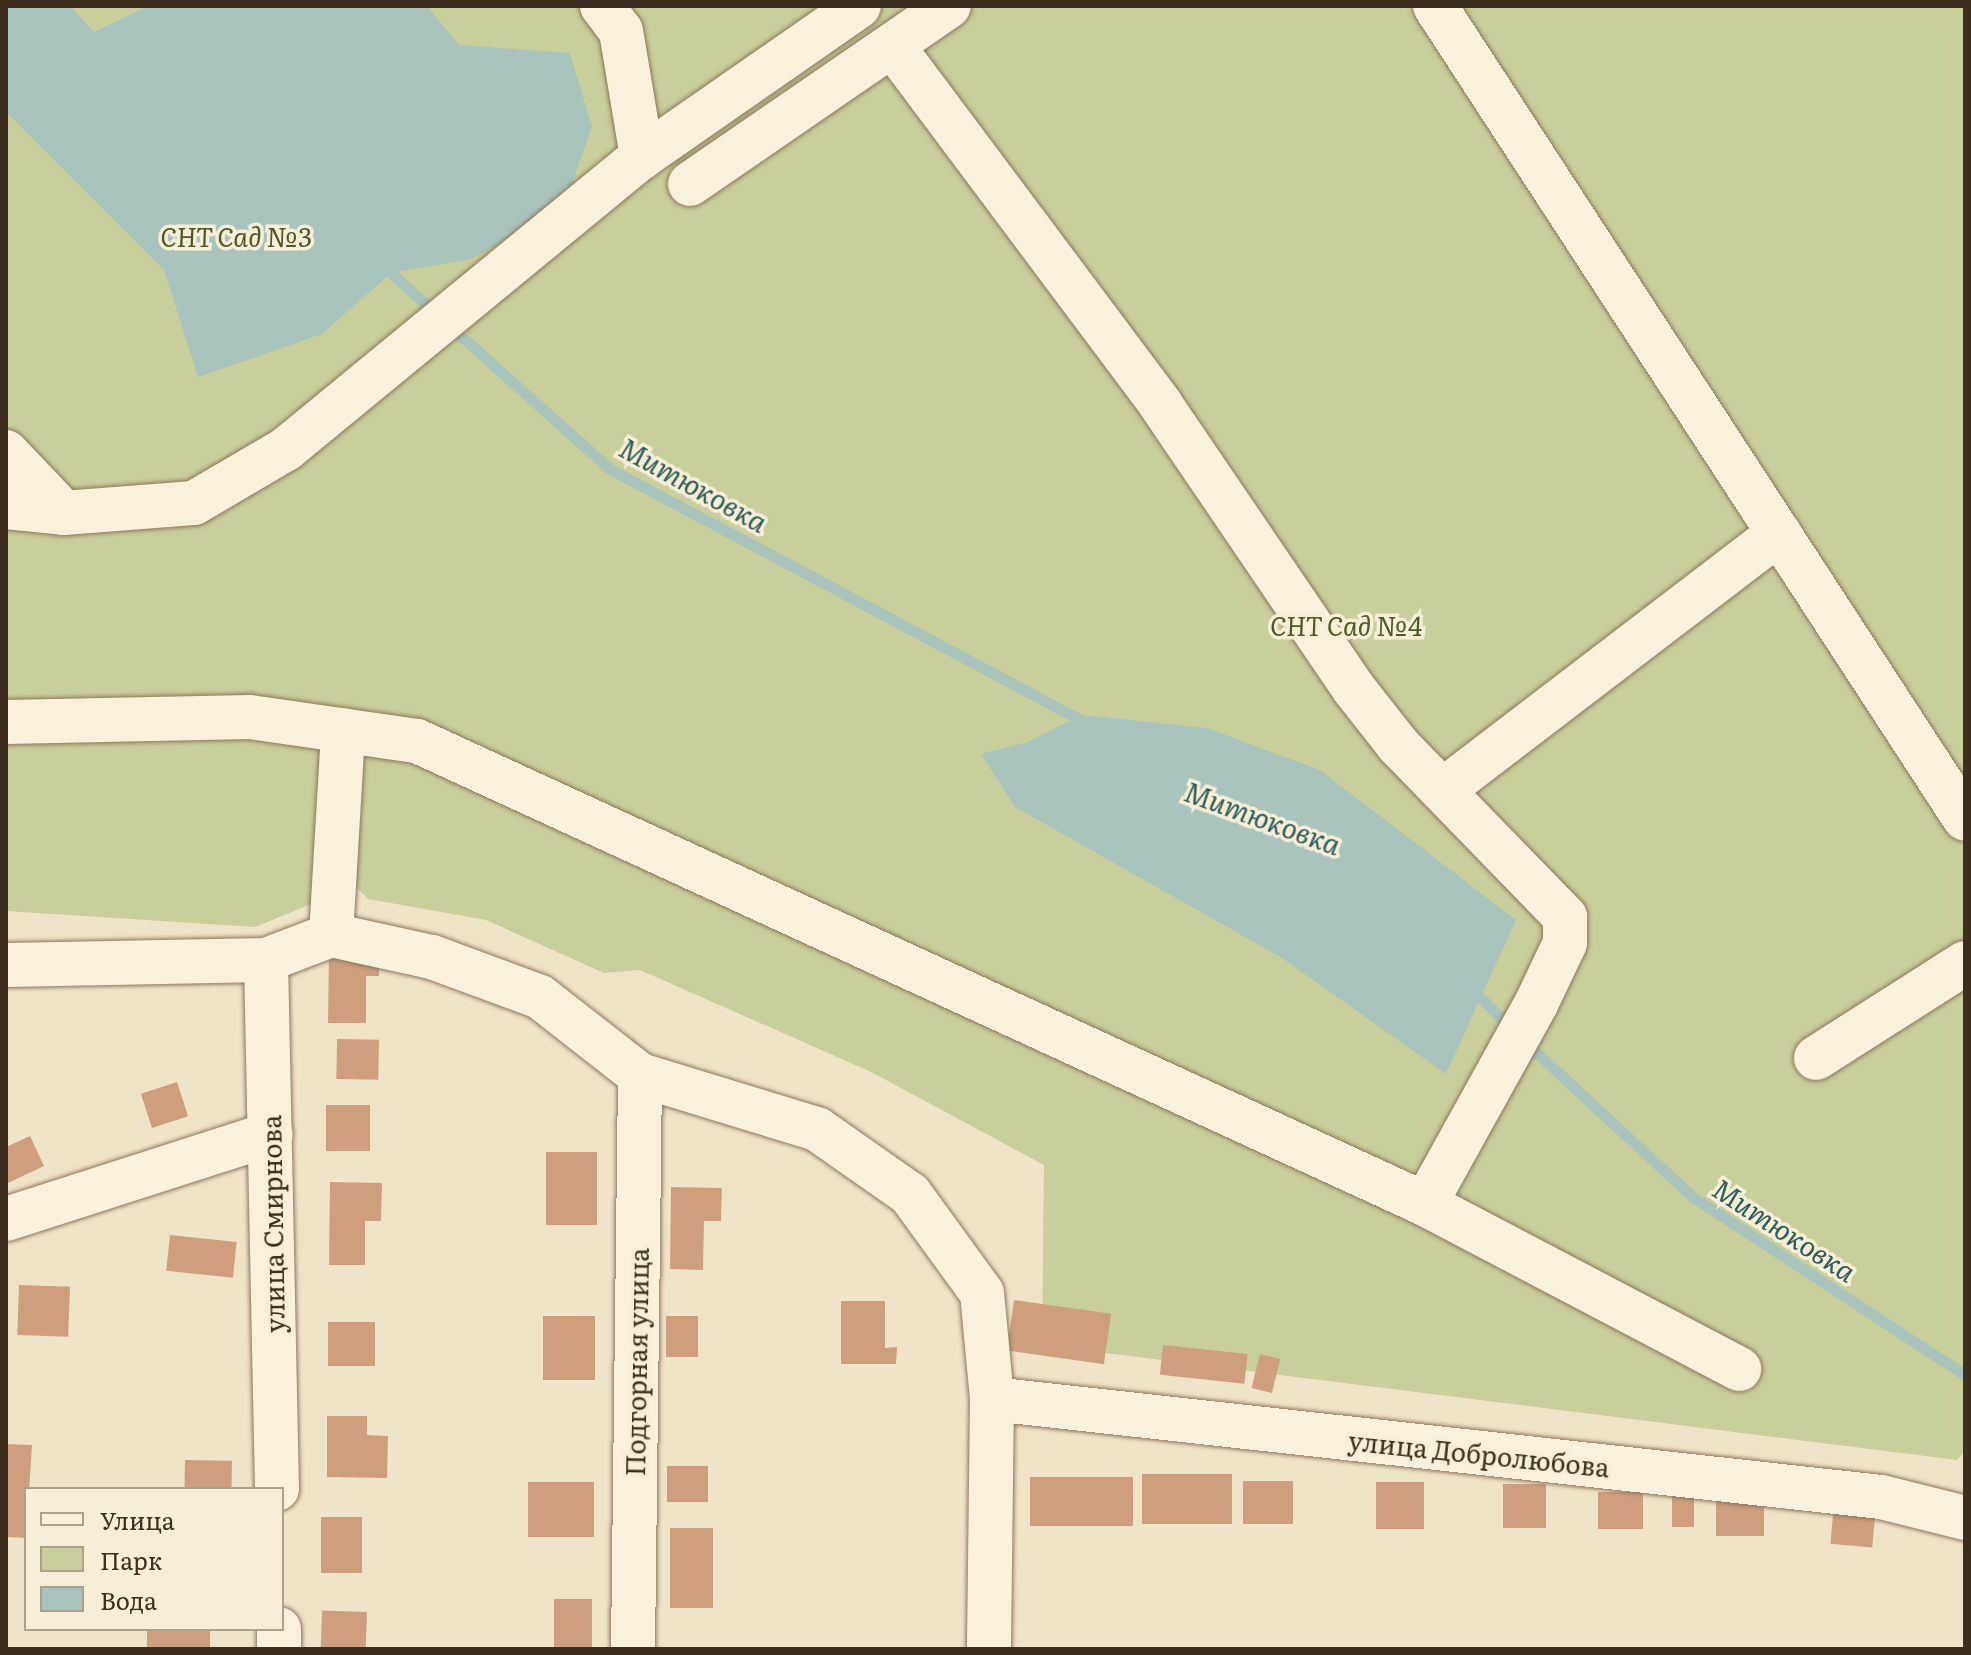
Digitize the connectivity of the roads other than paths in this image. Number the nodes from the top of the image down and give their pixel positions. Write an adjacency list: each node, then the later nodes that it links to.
1 (602, 6): 6 (street)
2 (859, 6): 6 (street)
3 (949, 6): 5 (street)
4 (1435, 6): 11 (street)
5 (895, 49): 7 (street); 14 (street)
6 (642, 157): 10 (street)
7 (690, 184)
8 (6, 452): 10 (street)
9 (6, 507): 10 (street)
10 (64, 513)
11 (1779, 533): 14 (street); 15 (street)
12 (6, 722): 13 (street)
13 (343, 730): 16 (street); 23 (street)
14 (1443, 790): 23 (street)
15 (1965, 819)
16 (331, 935): 17 (street); 21 (street)
17 (266, 960): 19 (street); 22 (street, улица Смирнова)
18 (1965, 963): 20 (street)
19 (6, 965)
20 (1816, 1058)
21 (640, 1075): 26 (street); 29 (street, Подгорная улица)
22 (271, 1134): 24 (street); 27 (street, улица Смирнова)
23 (1425, 1204): 25 (street)
24 (6, 1219)
25 (1739, 1369)
26 (992, 1399): 28 (street, улица Добролюбова); 30 (street)
27 (277, 1487)
28 (1965, 1518)
29 (633, 1649)
30 (989, 1649)

